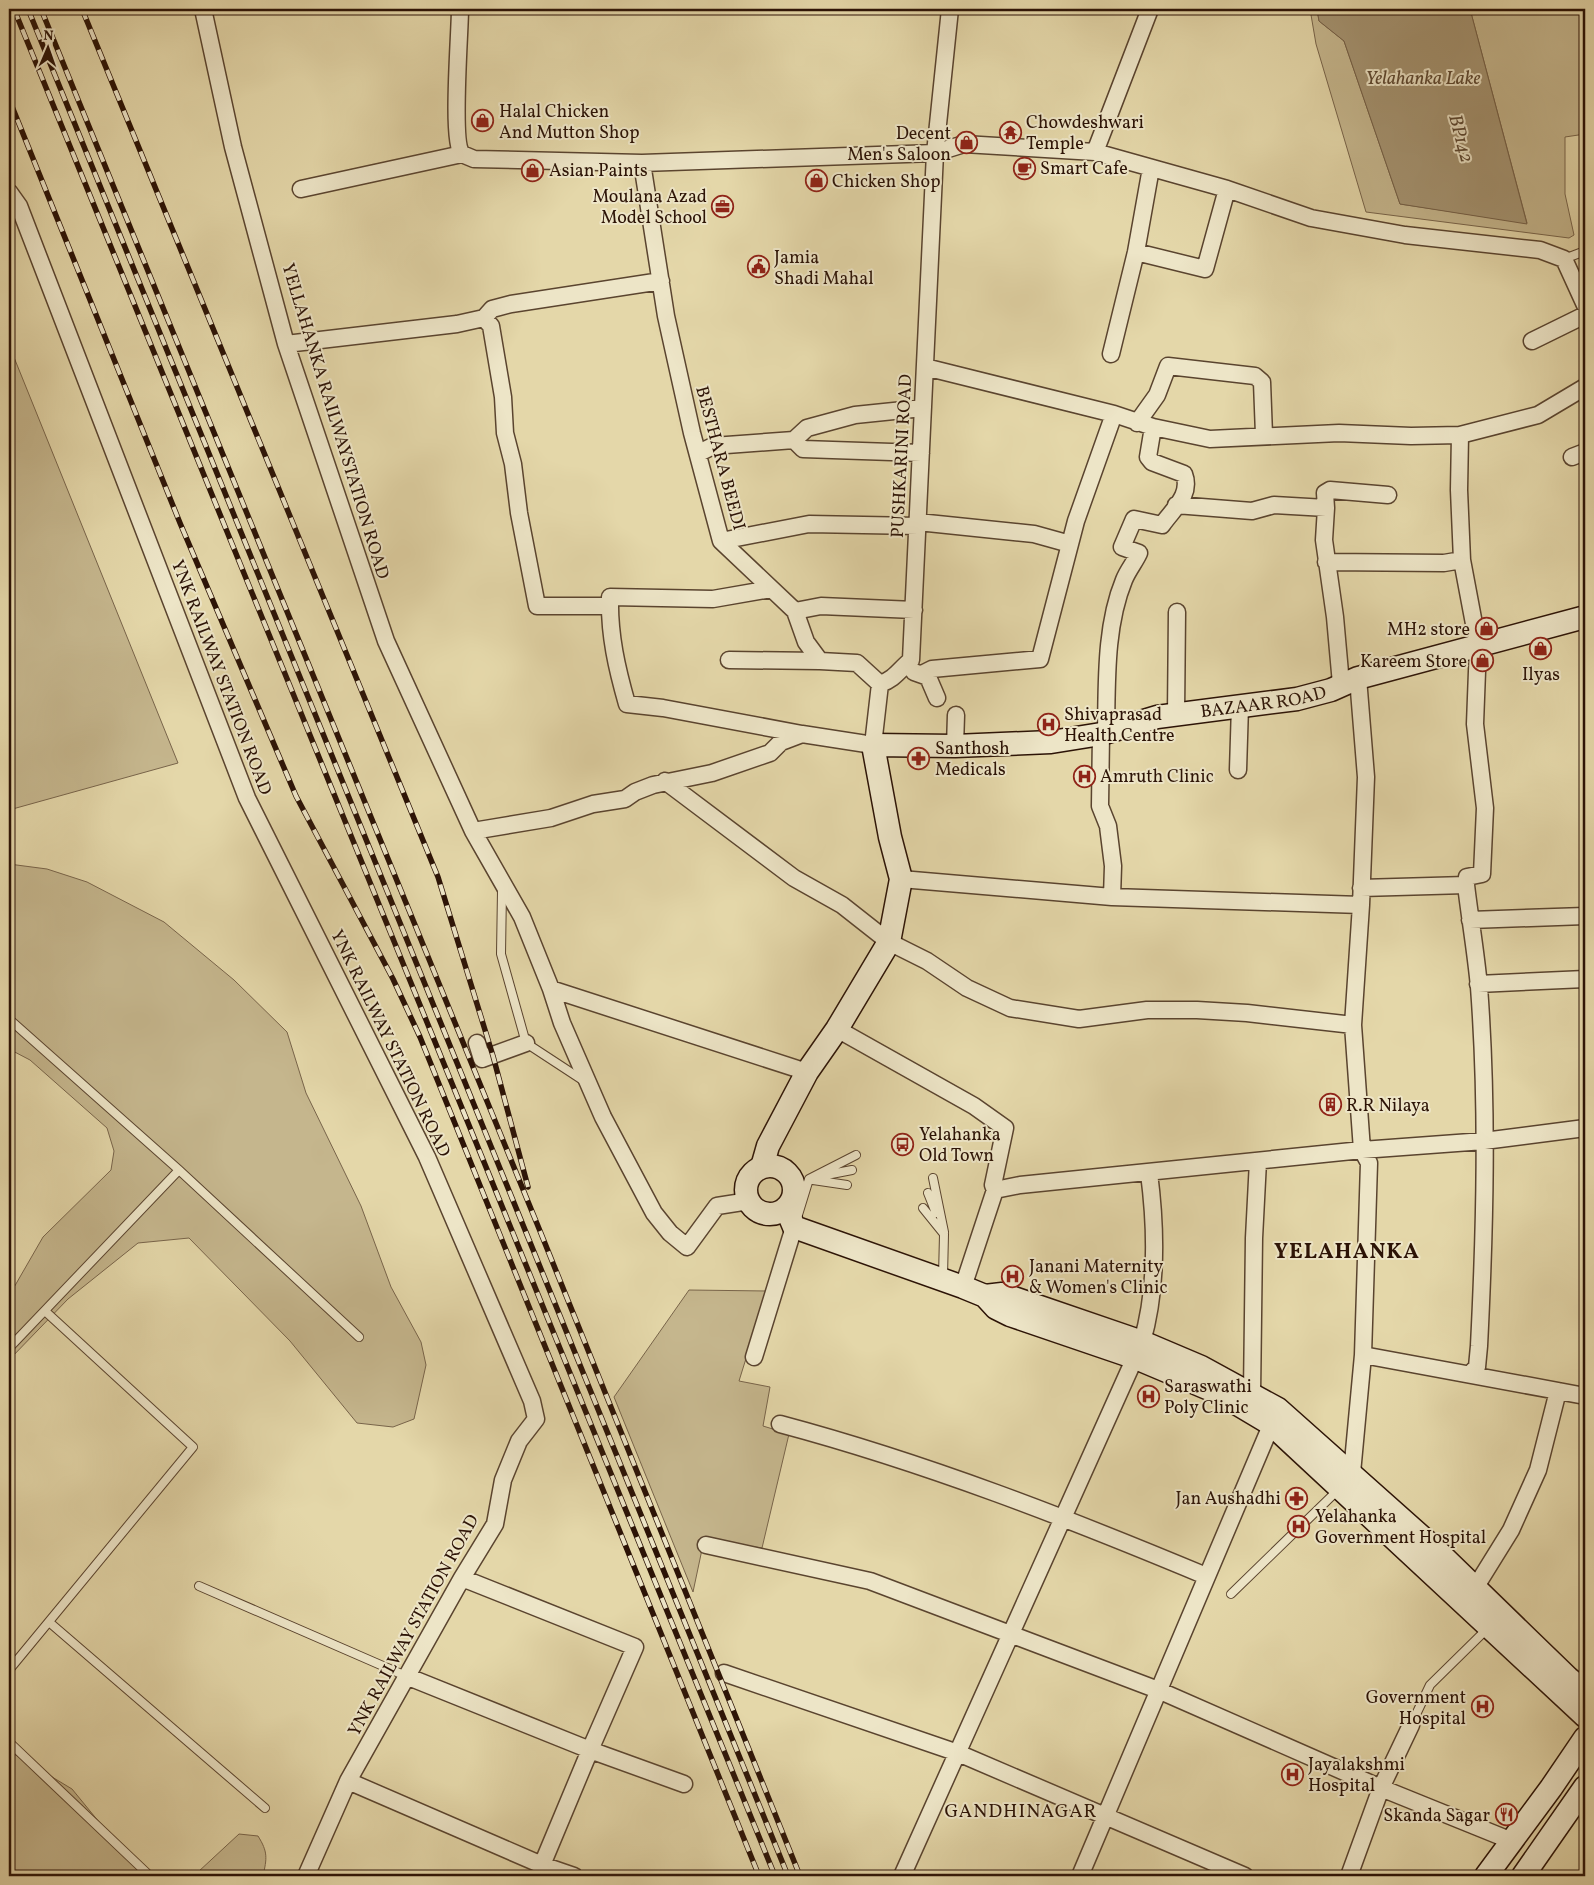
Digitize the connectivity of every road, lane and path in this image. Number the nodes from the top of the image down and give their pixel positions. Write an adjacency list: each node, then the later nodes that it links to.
1 (203, 9): 21 (street, YELLAHANKA RAILWAYSTATION ROAD)
2 (460, 9): 7 (street)
3 (950, 9): 6 (street, PUSHKARINI ROAD)
4 (1150, 9): 5 (street)
5 (1095, 152): 6 (street); 9 (street)
6 (935, 153): 8 (street); 23 (street, PUSHKARINI ROAD)
7 (462, 154): 8 (street); 10 (street)
8 (642, 163): 16 (street, BESTHARA BEEDI)
9 (1151, 168): 11 (street); 14 (street)
10 (301, 189)
11 (1227, 189): 14 (street); 15 (street)
12 (9, 192): 120 (street, YNK RAILWAY STATION ROAD)
13 (1585, 251): 15 (lane)
14 (1136, 252): 22 (street)
15 (1564, 259): 17 (street)
16 (661, 281): 19 (street); 32 (street, BESTHARA BEEDI)
17 (1585, 305)
18 (1585, 315): 20 (street)
19 (484, 318): 21 (street); 43 (street)
20 (1532, 341)
21 (286, 344): 65 (street, YELLAHANKA RAILWAYSTATION ROAD)
22 (1111, 354)
23 (925, 367): 25 (street, PUSHKARINI ROAD); 26 (street)
24 (1585, 387): 30 (street)
25 (923, 408): 31 (street); 33 (street, PUSHKARINI ROAD)
26 (1114, 414): 27 (street); 39 (street)
27 (1136, 423): 28 (street); 29 (street)
28 (1153, 428): 29 (street); 35 (street)
29 (1264, 435): 30 (street)
30 (1460, 435): 40 (street)
31 (794, 440): 32 (street); 33 (street)
32 (698, 453): 38 (street, BESTHARA BEEDI)
33 (921, 454): 37 (street, PUSHKARINI ROAD)
34 (1388, 495): 36 (street)
35 (1176, 505): 36 (street); 59 (street)
36 (1326, 508): 41 (street)
37 (918, 524): 38 (street); 39 (street); 44 (street, PUSHKARINI ROAD)
38 (720, 541): 42 (street, BESTHARA BEEDI)
39 (1070, 544): 52 (street)
40 (1462, 560): 41 (street); 48 (street)
41 (1326, 562): 53 (street)
42 (771, 589): 43 (street); 45 (street, BESTHARA BEEDI)
43 (610, 606): 60 (street)
44 (914, 610): 45 (street); 51 (street, PUSHKARINI ROAD)
45 (795, 611): 50 (street, BESTHARA BEEDI)
46 (1177, 612): 57 (street)
47 (1585, 618): 48 (street, BAZAAR ROAD)
48 (1478, 644): 53 (street, BAZAAR ROAD); 68 (street)
49 (729, 660): 50 (street)
50 (820, 661): 54 (street)
51 (900, 669): 52 (street); 54 (street, PUSHKARINI ROAD)
52 (922, 674): 55 (street)
53 (1350, 681): 56 (street, BAZAAR ROAD); 69 (street)
54 (880, 684): 61 (street)
55 (937, 698)
56 (1240, 706): 57 (street, BAZAAR ROAD); 63 (street)
57 (1176, 714): 59 (street, BAZAAR ROAD)
58 (956, 715): 62 (street)
59 (1104, 732): 62 (street, BAZAAR ROAD); 70 (street)
60 (802, 734): 61 (street); 64 (street)
61 (873, 745): 62 (street, BAZAAR ROAD); 66 (street)
62 (955, 746)
63 (1238, 770)
64 (665, 781): 65 (street); 74 (street)
65 (473, 831): 67 (street)
66 (900, 879): 70 (street); 74 (street)
67 (503, 883): 77 (street); 82 (lane)
68 (1466, 885): 69 (street); 73 (street)
69 (1361, 888): 71 (street)
70 (1112, 897): 71 (street)
71 (1361, 905): 79 (street)
72 (1585, 916): 73 (street)
73 (1470, 920): 76 (street)
74 (889, 942): 79 (street); 80 (street)
75 (1585, 979): 76 (street)
76 (1478, 984): 86 (street)
77 (551, 989): 83 (street); 84 (street)
78 (9, 1019): 91 (lane)
79 (1353, 1025): 87 (street)
80 (837, 1029): 83 (street); 97 (street)
81 (477, 1043): 82 (street)
82 (526, 1043): 84 (lane)
83 (807, 1072): 90 (street)
84 (589, 1085): 99 (street)
85 (1585, 1128): 86 (street)
86 (1484, 1141): 87 (street); 110 (street)
87 (1362, 1150): 89 (street); 108 (street)
88 (856, 1155): 95 (lane)
89 (1258, 1161): 93 (street); 113 (street)
90 (762, 1167): 99 (street); 101 (street)
91 (179, 1170): 104 (lane); 105 (lane)
92 (852, 1170): 95 (lane)
93 (1149, 1173): 97 (street); 107 (street)
94 (933, 1178): 102 (lane)
95 (809, 1179): 96 (lane); 101 (lane)
96 (847, 1185)
97 (995, 1190): 103 (street)
98 (928, 1193): 102 (lane)
99 (749, 1202): 101 (street)
100 (923, 1208): 102 (lane)
101 (790, 1217): 103 (street); 109 (street)
102 (944, 1234): 103 (lane)
103 (953, 1283): 107 (street)
104 (45, 1311): 106 (lane); 124 (lane)
105 (360, 1337)
106 (9, 1348)
107 (1139, 1350): 113 (street); 117 (street)
108 (1363, 1355): 110 (street); 116 (street)
109 (754, 1357)
110 (1471, 1373): 111 (street)
111 (1558, 1391): 112 (street); 122 (street)
112 (1585, 1396)
113 (1248, 1401): 114 (street)
114 (1275, 1416): 116 (street); 119 (street)
115 (780, 1424): 117 (street)
116 (1346, 1481): 122 (street); 123 (lane); 125 (street)
117 (1065, 1518): 119 (street); 126 (street)
118 (706, 1545): 126 (street)
119 (1206, 1576): 130 (street)
120 (462, 1578): 129 (street, YNK RAILWAY STATION ROAD); 136 (street)
121 (199, 1586): 129 (lane)
122 (1475, 1588): 131 (street)
123 (1231, 1594)
124 (48, 1622): 127 (lane); 142 (lane)
125 (1488, 1628): 132 (street); 133 (lane)
126 (1012, 1634): 130 (street); 137 (street)
127 (9, 1670)
128 (724, 1673): 137 (street)
129 (406, 1676): 136 (street); 138 (street, YNK RAILWAY STATION ROAD)
130 (1158, 1690): 141 (street); 143 (street)
131 (1585, 1692)
132 (1585, 1716)
133 (1411, 1725): 141 (street)
134 (1585, 1738): 144 (street)
135 (9, 1742): 147 (lane)
136 (590, 1750): 139 (street); 145 (street)
137 (958, 1753): 143 (street); 146 (street)
138 (348, 1781): 145 (street); 148 (street, YNK RAILWAY STATION ROAD)
139 (684, 1784)
140 (1585, 1787): 154 (street)
141 (1381, 1788): 144 (street); 152 (street)
142 (265, 1808)
143 (1105, 1816): 150 (street); 151 (street)
144 (1512, 1841): 153 (street)
145 (542, 1864): 149 (street)
146 (905, 1875)
147 (150, 1876)
148 (306, 1876)
149 (574, 1876)
150 (1080, 1876)
151 (1245, 1876)
152 (1349, 1876)
153 (1486, 1876)
154 (1523, 1876)

